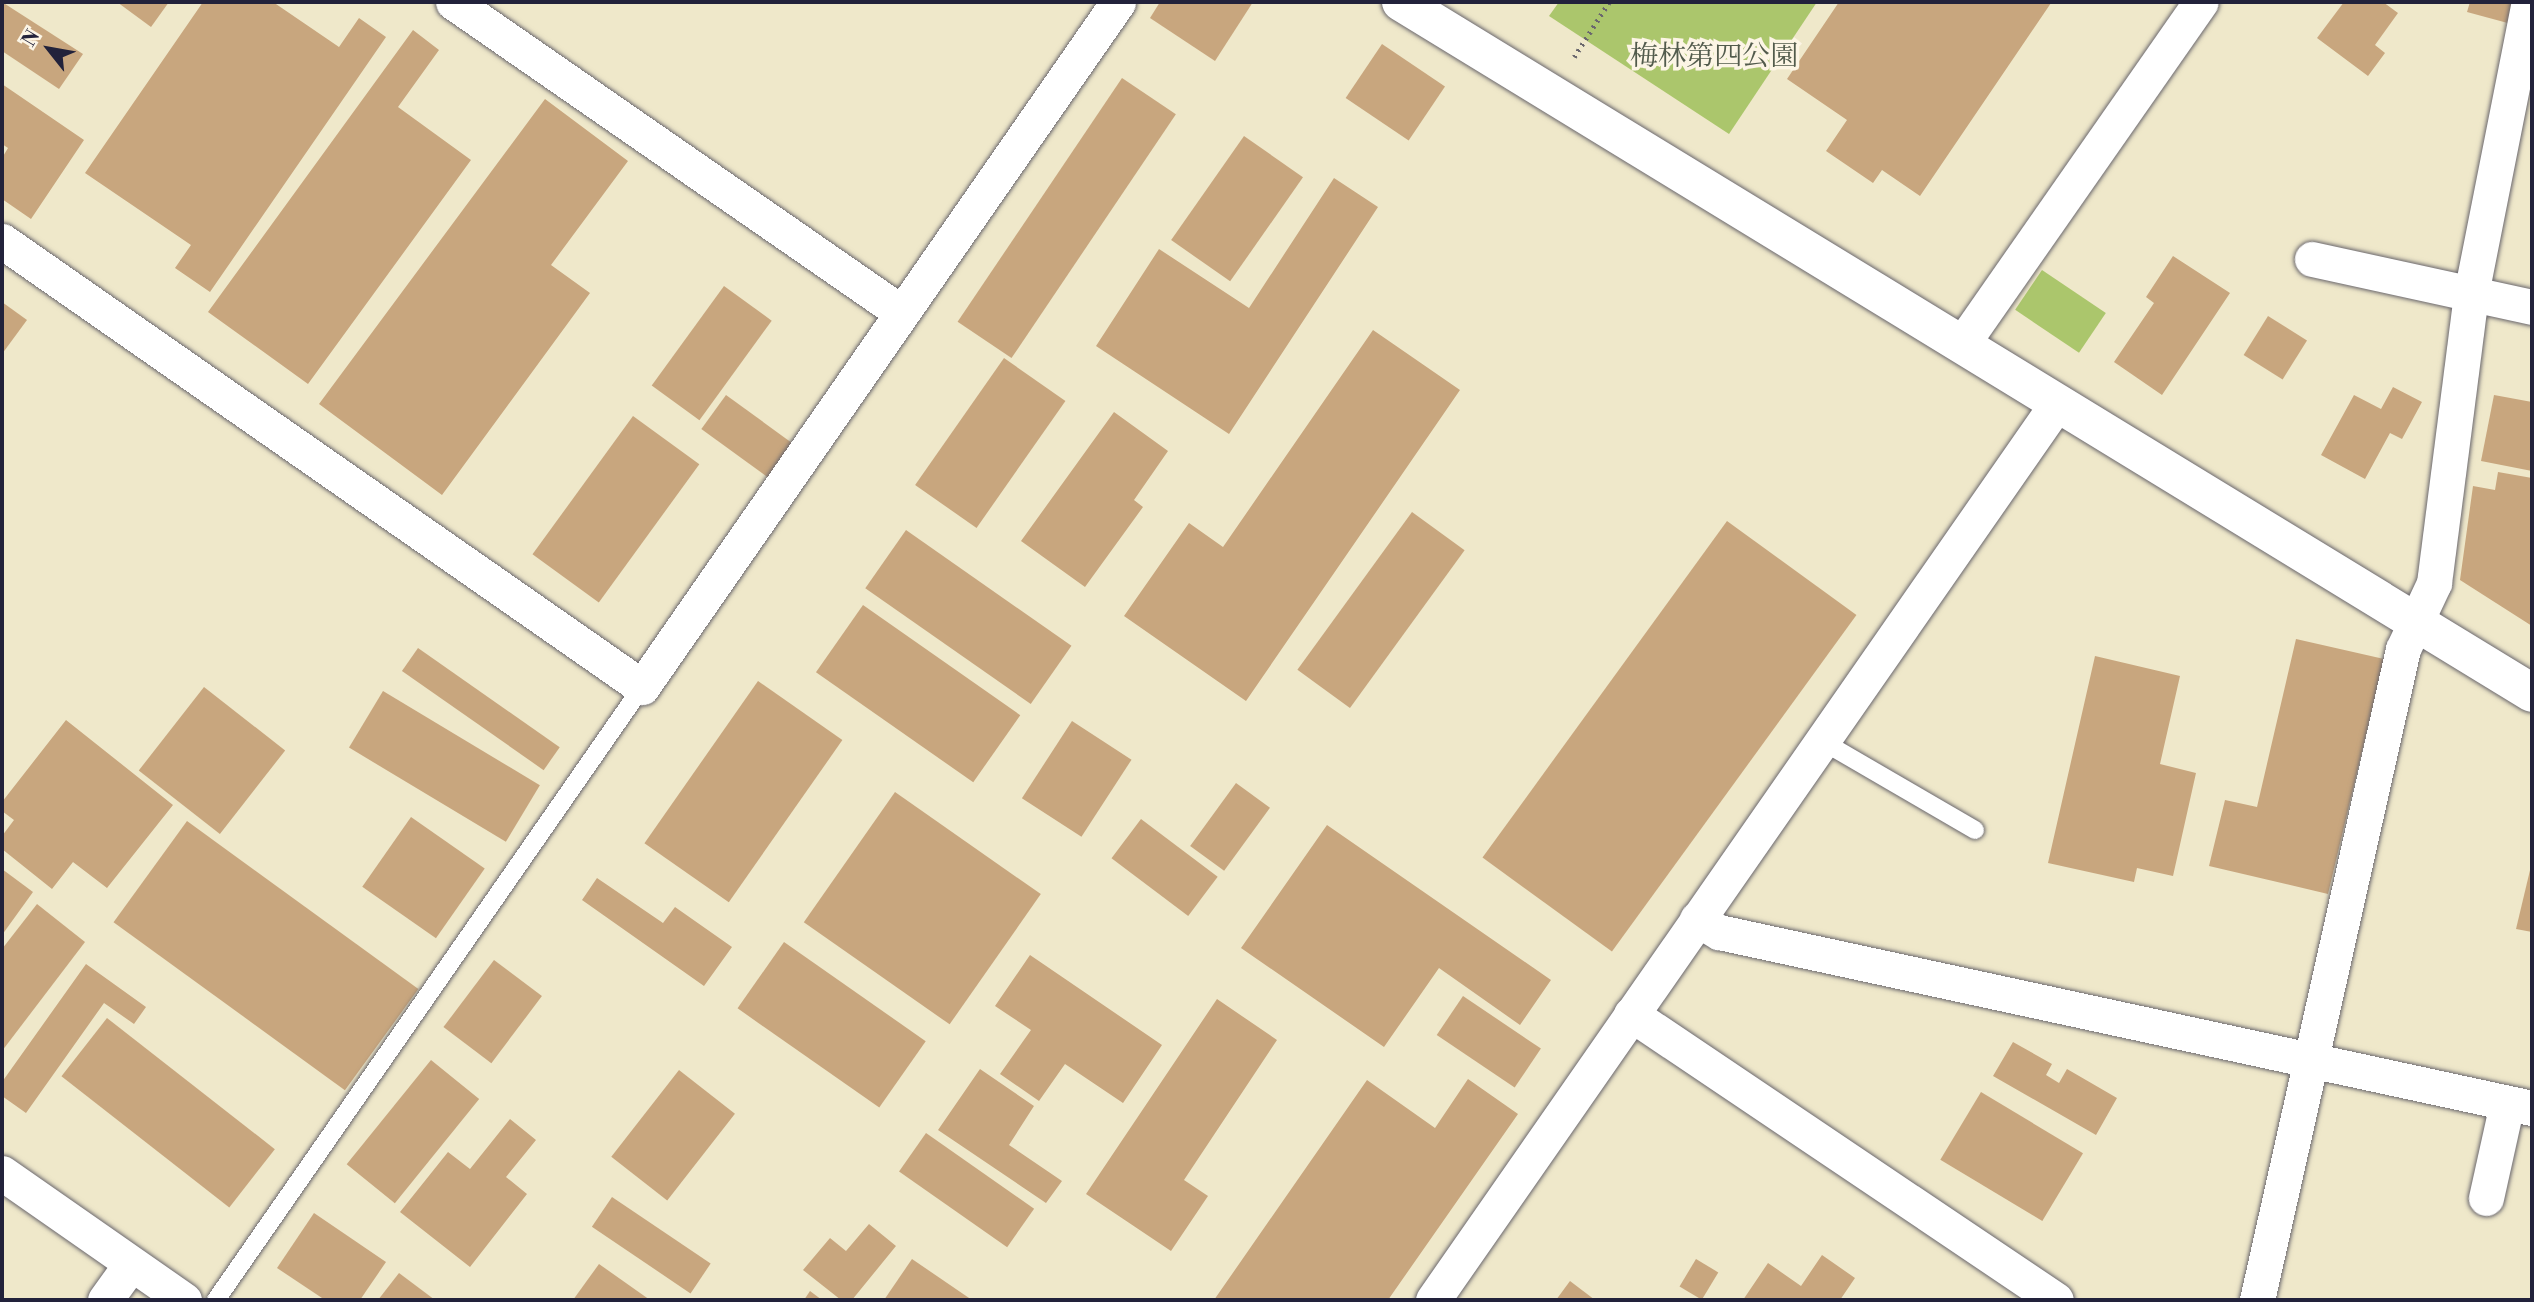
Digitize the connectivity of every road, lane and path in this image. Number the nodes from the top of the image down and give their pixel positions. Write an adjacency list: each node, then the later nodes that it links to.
1 (453, 2): 12 (street)
2 (1118, 2): 12 (street)
3 (1401, 2): 13 (street)
4 (1609, 2): 7 (path)
5 (2201, 2): 13 (street)
6 (2529, 2): 10 (street)
7 (1574, 57)
8 (2, 241): 16 (street)
9 (2312, 259): 10 (street)
10 (2471, 294): 11 (street); 15 (street)
11 (2532, 307)
12 (902, 313): 16 (street)
13 (1962, 344): 14 (street)
14 (2058, 402): 15 (street); 18 (street)
15 (2416, 622): 17 (street); 22 (street)
16 (642, 687): 29 (lane)
17 (2532, 693)
18 (1822, 741): 19 (lane); 20 (street)
19 (1976, 830)
20 (1697, 919): 21 (street); 22 (street)
21 (1631, 1014): 30 (street); 31 (street)
22 (2308, 1057): 23 (street); 32 (street)
23 (2519, 1105): 25 (street)
24 (2, 1173): 26 (street)
25 (2487, 1198)
26 (131, 1264): 27 (street); 28 (street)
27 (105, 1300)
28 (184, 1300)
29 (216, 1300)
30 (1433, 1300)
31 (2056, 1300)
32 (2257, 1300)

